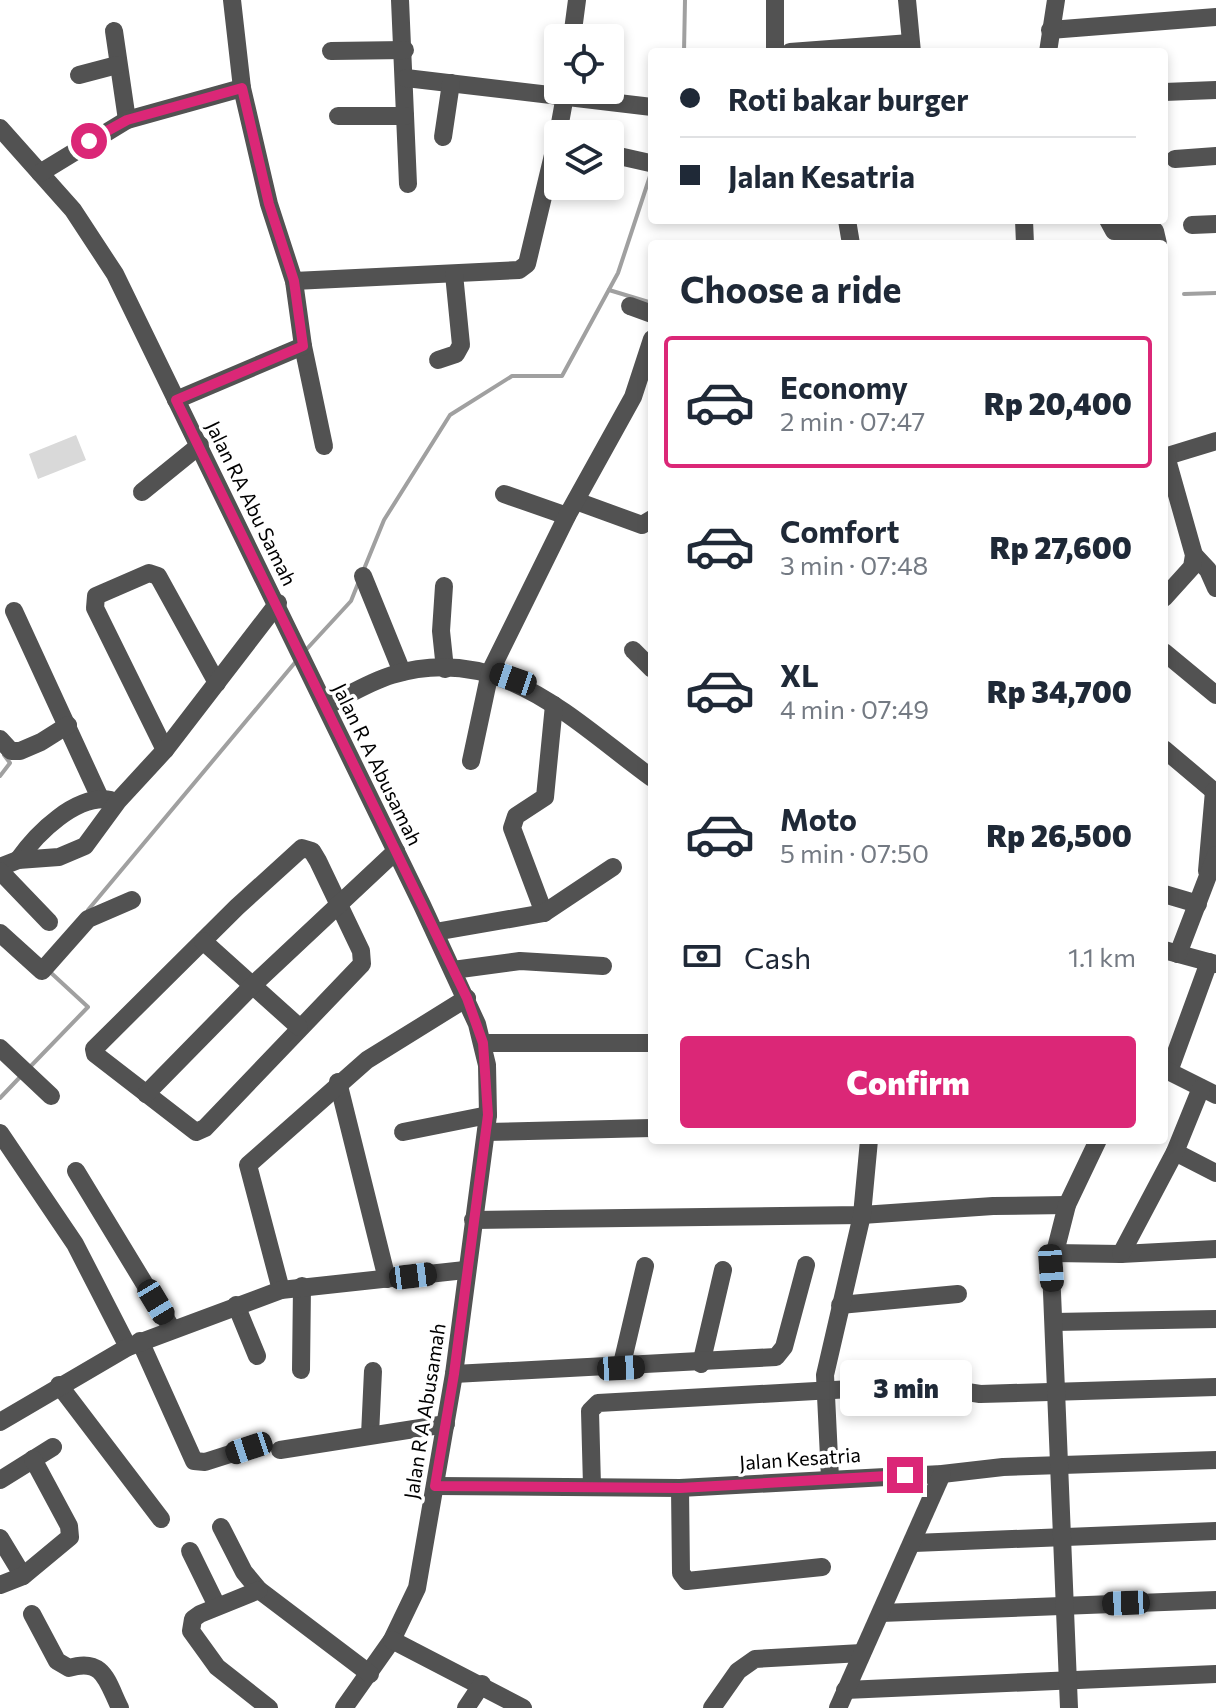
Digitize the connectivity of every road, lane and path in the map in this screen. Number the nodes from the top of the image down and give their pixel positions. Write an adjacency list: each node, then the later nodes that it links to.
1 (232, 0): 21 (street)
2 (400, 0): 15 (street)
3 (577, 0): 8 (street)
4 (775, 0): 12 (street)
5 (907, 0): 11 (street)
6 (1056, 0): 9 (street)
7 (1216, 17): 9 (street)
8 (574, 24)
9 (1050, 30): 14 (street)
10 (114, 31): 17 (street)
11 (911, 47): 13 (street)
12 (775, 48)
13 (887, 48)
14 (1048, 48)
15 (405, 50): 16 (street); 19 (street)
16 (331, 51)
17 (117, 65): 18 (street); 29 (street)
18 (79, 75)
19 (406, 78): 20 (street); 28 (street)
20 (451, 83): 23 (street); 31 (street)
21 (242, 88): 29 (street); 44 (street)
22 (1216, 90): 24 (street)
23 (544, 91)
24 (1168, 92)
25 (624, 102): 26 (street)
26 (648, 106)
27 (338, 116): 28 (street)
28 (405, 116): 37 (street)
29 (127, 120): 36 (street)
30 (0, 128): 36 (street, Jalan RA Abu Samah)
31 (443, 137)
32 (1216, 156): 34 (street)
33 (624, 157): 35 (street)
34 (1175, 159)
35 (648, 163)
36 (40, 173): 52 (street, Jalan RA Abu Samah)
37 (408, 184)
38 (544, 194): 43 (street)
39 (1110, 224): 42 (street)
40 (1216, 224): 41 (street)
41 (1192, 225)
42 (1157, 240)
43 (454, 274): 44 (street); 49 (street)
44 (294, 281): 47 (street)
45 (630, 306): 46 (street)
46 (648, 313)
47 (303, 346): 52 (street); 55 (street)
48 (648, 351): 50 (street)
49 (438, 360)
50 (633, 397): 51 (street); 60 (street)
51 (648, 399)
52 (176, 400): 54 (street, Jalan RA Abu Samah)
53 (1216, 441): 56 (street)
54 (200, 445): 58 (street); 67 (street, Jalan RA Abu Samah)
55 (324, 446)
56 (1168, 456)
57 (1168, 467): 62 (street)
58 (142, 492)
59 (504, 494): 60 (street)
60 (572, 509): 61 (street); 75 (street)
61 (648, 521)
62 (1194, 555): 65 (street); 66 (street)
63 (363, 576): 74 (street)
64 (444, 586): 73 (street)
65 (1216, 588)
66 (1168, 594)
67 (278, 603): 70 (street, Jalan RA Abu Samah); 76 (street)
68 (14, 611): 80 (street)
69 (633, 650): 72 (street)
70 (301, 654): 79 (street, Jalan R A Abusamah)
71 (1168, 655): 77 (street)
72 (648, 665)
73 (445, 669): 74 (street); 75 (street)
74 (402, 672): 79 (street)
75 (490, 672): 78 (street); 84 (street)
76 (217, 683): 82 (street); 82 (street)
77 (1216, 695)
78 (554, 705): 85 (street); 97 (street)
79 (326, 706): 88 (street, Jalan R A Abusamah)
80 (68, 725): 81 (street); 87 (street)
81 (0, 739)
82 (165, 750): 87 (street)
83 (1168, 752): 86 (street)
84 (471, 761)
85 (648, 775)
86 (1215, 792): 92 (street)
87 (109, 799): 90 (street); 90 (street)
88 (396, 851): 95 (street); 99 (street, Jalan R A Abusamah)
89 (1216, 855): 92 (street)
90 (6, 866): 98 (street)
91 (613, 867): 97 (street)
92 (1207, 881): 96 (street)
93 (1168, 895): 96 (street)
94 (132, 900): 100 (street)
95 (337, 903): 101 (street); 106 (street); 108 (street)
96 (1198, 904): 102 (street)
97 (544, 913): 99 (street)
98 (49, 922)
99 (435, 932): 105 (street, Jalan R A Abusamah)
100 (0, 933)
101 (203, 941): 106 (street); 116 (street)
102 (1171, 952): 103 (street)
103 (1212, 963): 112 (street)
104 (603, 966): 105 (street)
105 (453, 970): 107 (street, Jalan R A Abusamah)
106 (253, 985): 108 (street); 116 (street)
107 (467, 998): 109 (street, Jalan R A Abusamah); 114 (street)
108 (299, 1027): 116 (street)
109 (483, 1043): 110 (street); 118 (street, Jalan R A Abusamah)
110 (648, 1043)
111 (0, 1048): 117 (street)
112 (1168, 1066)
113 (1168, 1069): 115 (street)
114 (338, 1082): 137 (street); 139 (street)
115 (1209, 1092): 124 (street)
116 (146, 1094)
117 (51, 1096)
118 (487, 1124): 119 (street); 120 (street); 129 (street, Jalan R A Abusamah)
119 (648, 1128)
120 (403, 1132)
121 (2, 1141): 146 (street)
122 (869, 1144): 128 (street)
123 (1096, 1144): 127 (street)
124 (1175, 1152): 126 (street); 132 (street)
125 (76, 1171): 145 (street)
126 (1216, 1173)
127 (1067, 1205): 128 (street); 131 (street)
128 (862, 1215): 129 (street); 142 (street)
129 (473, 1220): 135 (street, Jalan R A Abusamah)
130 (1216, 1249): 132 (street)
131 (1053, 1253): 132 (street); 144 (street)
132 (1121, 1254)
133 (806, 1265): 148 (street)
134 (645, 1266): 149 (street)
135 (465, 1270): 137 (street); 152 (street, Jalan R A Abusamah)
136 (723, 1270): 148 (street)
137 (387, 1279): 138 (street)
138 (302, 1286): 139 (street); 150 (street)
139 (281, 1290): 141 (street)
140 (958, 1294): 142 (street)
141 (236, 1305): 145 (street); 147 (street)
142 (840, 1305): 155 (street)
143 (1216, 1319): 144 (street)
144 (1054, 1322): 156 (street)
145 (172, 1329): 146 (street)
146 (134, 1344): 153 (street); 161 (street)
147 (257, 1356)
148 (701, 1364): 149 (street)
149 (621, 1368): 152 (street)
150 (301, 1370)
151 (373, 1371): 159 (street)
152 (454, 1374): 158 (street, Jalan R A Abusamah)
153 (59, 1385): 157 (street); 172 (street)
154 (1216, 1387): 156 (street)
155 (826, 1391): 156 (street); 167 (street); 170 (street)
156 (1057, 1393): 165 (street)
157 (0, 1422)
158 (446, 1424): 159 (street); 169 (street, Jalan R A Abusamah)
159 (370, 1435): 162 (street)
160 (53, 1447): 163 (street)
161 (249, 1448)
162 (280, 1450)
163 (33, 1459): 168 (street); 180 (street)
164 (1216, 1460): 165 (street, Jalan Kesatria)
165 (1061, 1465): 166 (street, Jalan Kesatria); 175 (street)
166 (942, 1474): 167 (street, Jalan Kesatria); 177 (street)
167 (830, 1478): 171 (street, Jalan Kesatria)
168 (0, 1480)
169 (435, 1486): 170 (street, Jalan Kesatria); 188 (street, Jalan R A Abusamah)
170 (592, 1486): 171 (street, Jalan Kesatria)
171 (680, 1488): 179 (street)
172 (161, 1519)
173 (221, 1527): 182 (street)
174 (1216, 1531): 175 (street)
175 (1064, 1537): 177 (street); 184 (street)
176 (0, 1538): 180 (street)
177 (914, 1543): 186 (street)
178 (190, 1551): 185 (street)
179 (822, 1567)
180 (23, 1576): 181 (street)
181 (0, 1585)
182 (259, 1590): 185 (street); 190 (street)
183 (1216, 1600): 184 (street)
184 (1067, 1604): 186 (street); 192 (street)
185 (217, 1606): 196 (street)
186 (881, 1613): 189 (street)
187 (32, 1614): 195 (street)
188 (392, 1640): 190 (street, Jalan R A Abusamah); 193 (street)
189 (862, 1653): 194 (street); 200 (street)
190 (370, 1674): 197 (street, Jalan R A Abusamah)
191 (1216, 1674): 192 (street)
192 (1067, 1678): 194 (street); 202 (street)
193 (482, 1684): 198 (street); 199 (street)
194 (845, 1690): 201 (street)
195 (120, 1708)
196 (269, 1708)
197 (344, 1708)
198 (466, 1708)
199 (523, 1708)
200 (712, 1708)
201 (838, 1708)
202 (1069, 1708)

